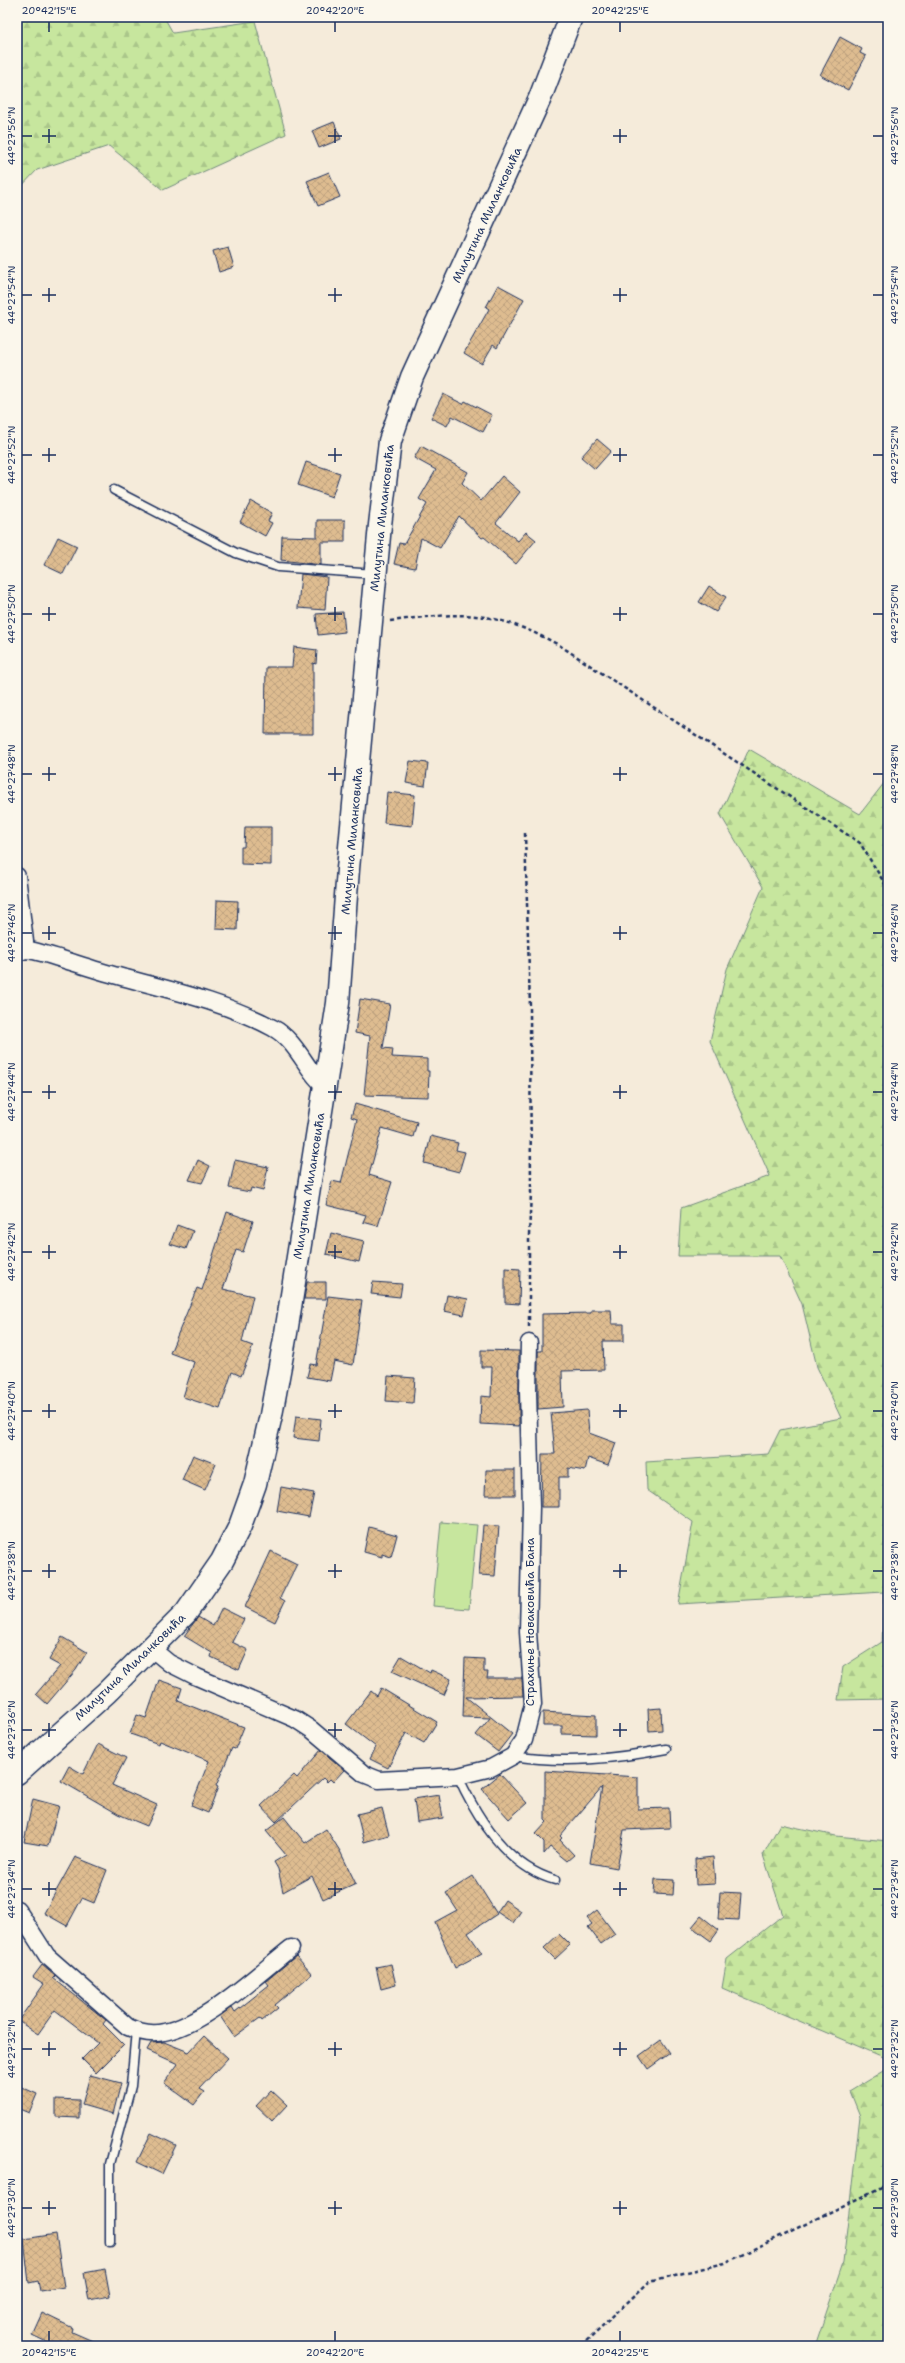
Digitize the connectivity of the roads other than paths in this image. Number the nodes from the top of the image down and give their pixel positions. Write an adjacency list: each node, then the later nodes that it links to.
1 (571, 17): 3 (main road, Милутина Миланковића)
2 (114, 490): 3 (lane)
3 (375, 575): 6 (main road, Милутина Миланковића)
4 (17, 876): 5 (street)
5 (22, 952): 6 (street)
6 (325, 1085): 8 (main road, Милутина Миланковића)
7 (529, 1344): 10 (street, Страхиње Новаковића Бана)
8 (152, 1649): 11 (main road, Милутина Миланковића); 12 (street, Страхиње Новаковића Бана)
9 (666, 1749): 10 (lane)
10 (513, 1756): 12 (street, Страхиње Новаковића Бана)
11 (17, 1773)
12 (458, 1776): 13 (lane)
13 (555, 1880)
14 (17, 1909): 16 (street)
15 (291, 1948): 16 (street)
16 (136, 2030): 17 (lane)
17 (110, 2242)

